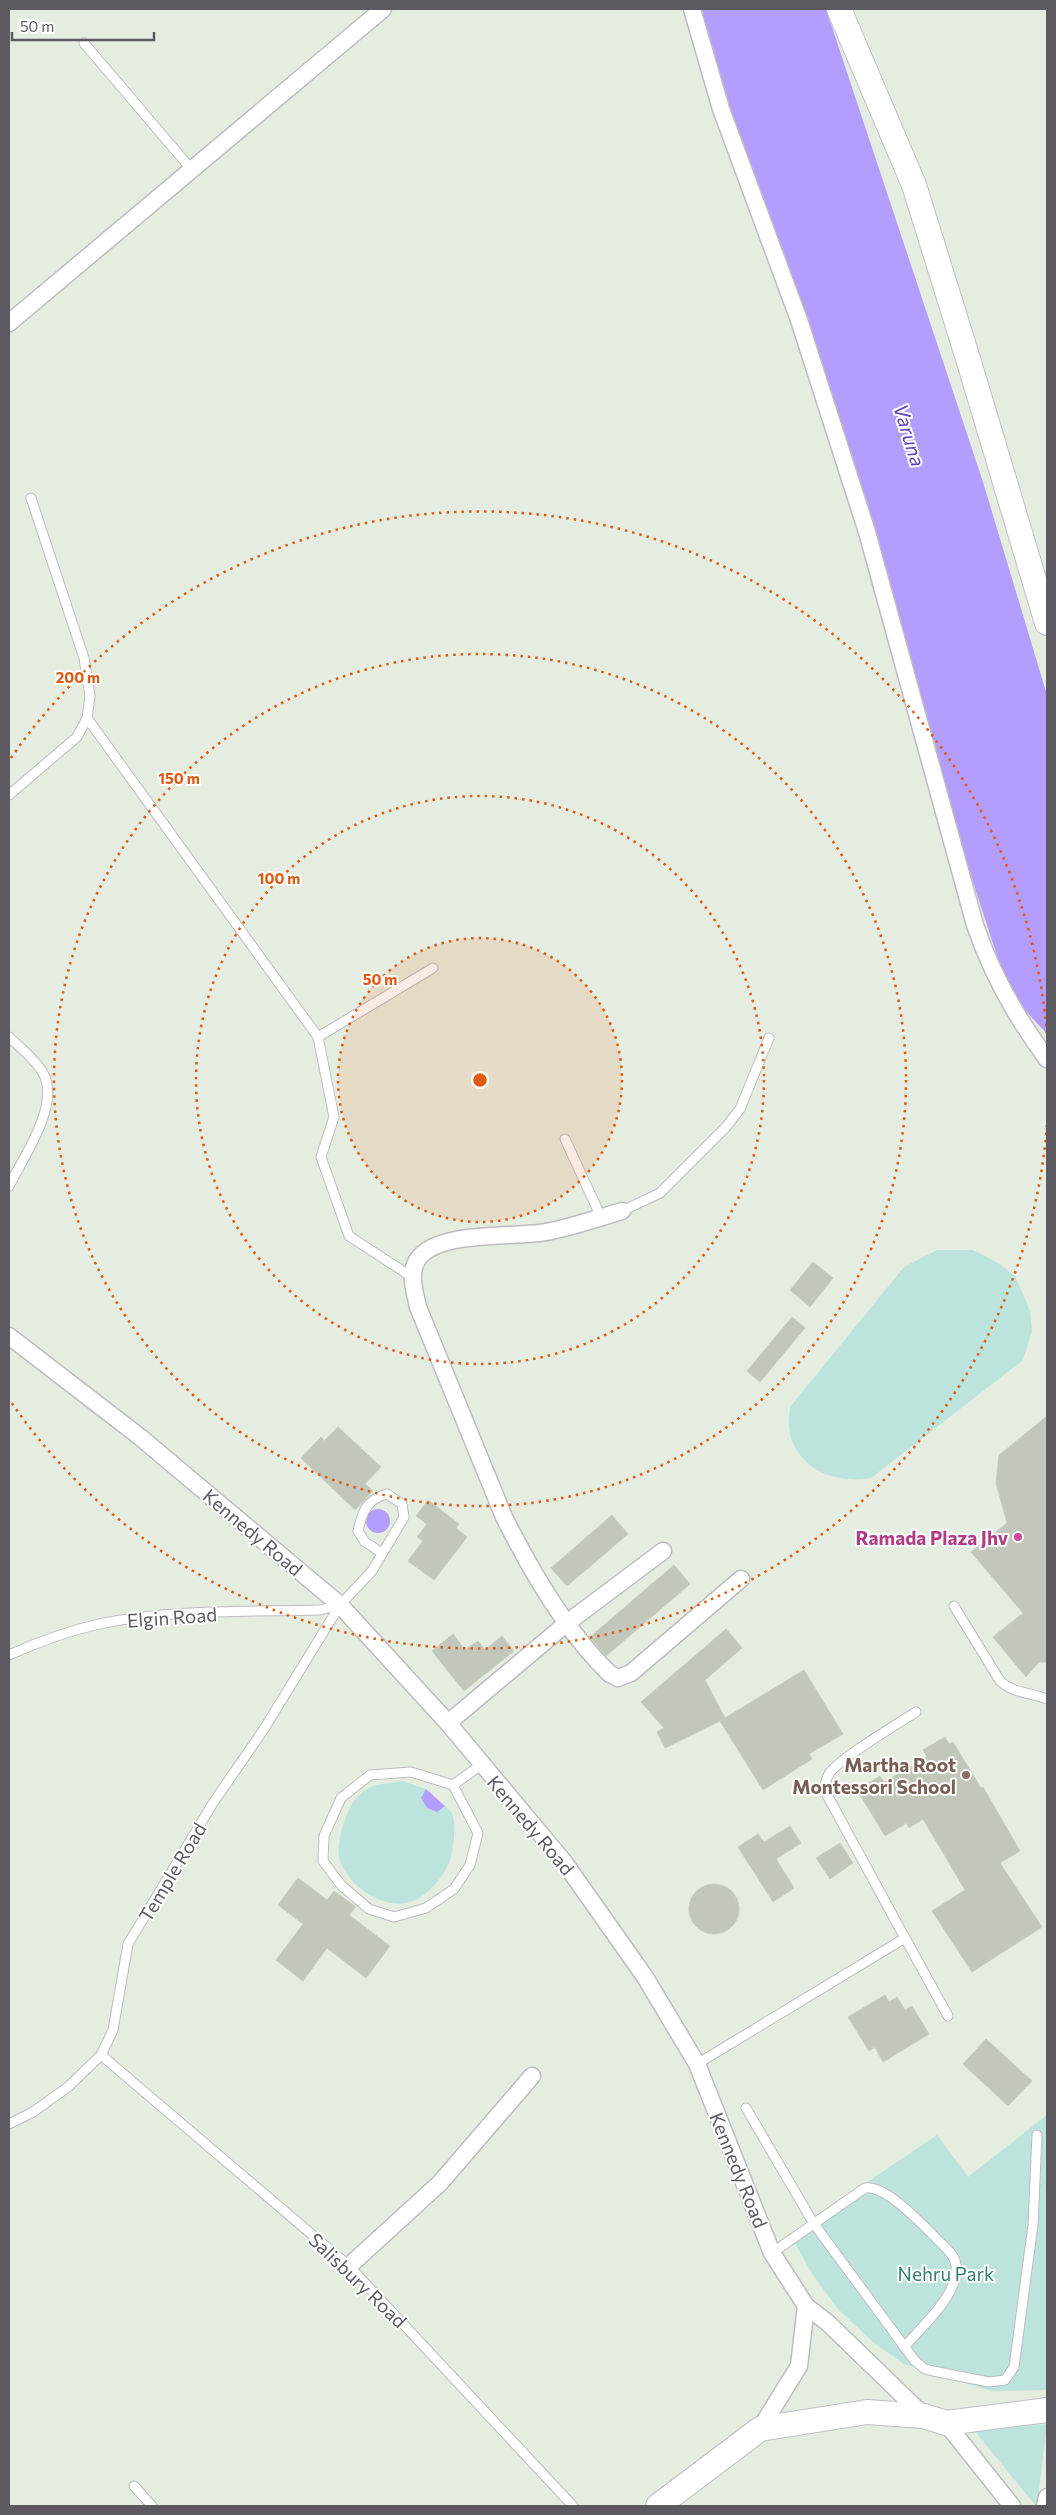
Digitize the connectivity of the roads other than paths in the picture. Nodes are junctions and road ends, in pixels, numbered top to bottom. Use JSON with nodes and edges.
{"nodes":[{"id":1,"x":383,"y":9,"type":"edge"},
{"id":2,"x":692,"y":9,"type":"edge"},
{"id":3,"x":839,"y":9,"type":"edge"},
{"id":4,"x":84,"y":43,"type":"dead end"},
{"id":5,"x":192,"y":170,"type":"junction"},
{"id":6,"x":9,"y":323,"type":"edge"},
{"id":7,"x":31,"y":498,"type":"dead end"},
{"id":8,"x":1047,"y":623,"type":"edge"},
{"id":9,"x":87,"y":718,"type":"junction"},
{"id":10,"x":9,"y":795,"type":"edge"},
{"id":11,"x":433,"y":968,"type":"dead end"},
{"id":12,"x":9,"y":1037,"type":"edge"},
{"id":13,"x":318,"y":1037,"type":"junction"},
{"id":14,"x":769,"y":1038,"type":"dead end"},
{"id":15,"x":1047,"y":1058,"type":"edge"},
{"id":16,"x":564,"y":1139,"type":"dead end"},
{"id":17,"x":9,"y":1186,"type":"edge"},
{"id":18,"x":622,"y":1211,"type":"joint"},
{"id":19,"x":601,"y":1217,"type":"junction"},
{"id":20,"x":412,"y":1277,"type":"junction"},
{"id":21,"x":9,"y":1336,"type":"edge"},
{"id":22,"x":663,"y":1551,"type":"dead end"},
{"id":23,"x":382,"y":1553,"type":"junction"},
{"id":24,"x":741,"y":1579,"type":"dead end"},
{"id":25,"x":340,"y":1605,"type":"junction"},
{"id":26,"x":954,"y":1606,"type":"dead end"},
{"id":27,"x":567,"y":1623,"type":"junction"},
{"id":28,"x":9,"y":1655,"type":"edge"},
{"id":29,"x":1047,"y":1699,"type":"edge"},
{"id":30,"x":916,"y":1712,"type":"dead end"},
{"id":31,"x":448,"y":1723,"type":"junction"},
{"id":32,"x":481,"y":1765,"type":"junction"},
{"id":33,"x":453,"y":1785,"type":"junction"},
{"id":34,"x":905,"y":1938,"type":"junction"},
{"id":35,"x":948,"y":2016,"type":"dead end"},
{"id":36,"x":101,"y":2055,"type":"junction"},
{"id":37,"x":697,"y":2064,"type":"junction"},
{"id":38,"x":532,"y":2076,"type":"dead end"},
{"id":39,"x":746,"y":2108,"type":"dead end"},
{"id":40,"x":9,"y":2124,"type":"edge"},
{"id":41,"x":1037,"y":2134,"type":"dead end"},
{"id":42,"x":814,"y":2224,"type":"junction"},
{"id":43,"x":772,"y":2253,"type":"junction"},
{"id":44,"x":349,"y":2266,"type":"junction"},
{"id":45,"x":806,"y":2306,"type":"junction"},
{"id":46,"x":904,"y":2346,"type":"junction"},
{"id":47,"x":1047,"y":2410,"type":"edge"},
{"id":48,"x":924,"y":2416,"type":"junction"},
{"id":49,"x":946,"y":2423,"type":"junction"},
{"id":50,"x":760,"y":2429,"type":"junction"},
{"id":51,"x":134,"y":2486,"type":"dead end"},
{"id":52,"x":1047,"y":2497,"type":"edge"},
{"id":53,"x":152,"y":2506,"type":"edge"},
{"id":54,"x":573,"y":2506,"type":"edge"},
{"id":55,"x":658,"y":2506,"type":"edge"},
{"id":56,"x":1012,"y":2506,"type":"edge"},
{"id":57,"x":1045,"y":2506,"type":"edge"}],
"edges":[{"from":1,"to":5,"type":"street"},
{"from":2,"to":15,"type":"street"},
{"from":3,"to":8,"type":"street"},
{"from":4,"to":5,"type":"lane"},
{"from":5,"to":6,"type":"street"},
{"from":7,"to":9,"type":"lane"},
{"from":9,"to":10,"type":"lane"},
{"from":9,"to":13,"type":"lane"},
{"from":11,"to":13,"type":"lane"},
{"from":12,"to":17,"type":"lane"},
{"from":13,"to":20,"type":"lane"},
{"from":14,"to":18,"type":"lane"},
{"from":16,"to":19,"type":"lane"},
{"from":18,"to":19,"type":"street"},
{"from":19,"to":20,"type":"street"},
{"from":20,"to":27,"type":"street"},
{"from":21,"to":25,"type":"street","name":"Kennedy Road"},
{"from":22,"to":27,"type":"street"},
{"from":23,"to":23,"type":"lane"},
{"from":23,"to":25,"type":"lane","name":"Temple Road"},
{"from":24,"to":27,"type":"street"},
{"from":25,"to":28,"type":"lane","name":"Elgin Road"},
{"from":25,"to":31,"type":"street","name":"Kennedy Road"},
{"from":25,"to":36,"type":"lane","name":"Temple Road"},
{"from":26,"to":29,"type":"lane"},
{"from":27,"to":31,"type":"street"},
{"from":30,"to":34,"type":"lane"},
{"from":31,"to":32,"type":"street","name":"Kennedy Road"},
{"from":32,"to":33,"type":"lane"},
{"from":32,"to":37,"type":"street","name":"Kennedy Road"},
{"from":33,"to":33,"type":"lane"},
{"from":34,"to":35,"type":"lane"},
{"from":34,"to":37,"type":"lane"},
{"from":36,"to":40,"type":"lane","name":"Temple Road"},
{"from":36,"to":44,"type":"lane","name":"Salisbury Road"},
{"from":37,"to":43,"type":"street","name":"Kennedy Road"},
{"from":38,"to":44,"type":"street"},
{"from":39,"to":42,"type":"lane"},
{"from":41,"to":46,"type":"lane"},
{"from":42,"to":43,"type":"lane"},
{"from":42,"to":46,"type":"lane"},
{"from":42,"to":46,"type":"lane"},
{"from":43,"to":45,"type":"street","name":"Kennedy Road"},
{"from":44,"to":54,"type":"lane","name":"Salisbury Road"},
{"from":45,"to":48,"type":"street","name":"Kennedy Road"},
{"from":45,"to":50,"type":"street"},
{"from":47,"to":49,"type":"street"},
{"from":48,"to":49,"type":"street"},
{"from":48,"to":50,"type":"street"},
{"from":49,"to":56,"type":"street"},
{"from":50,"to":55,"type":"street"},
{"from":51,"to":53,"type":"lane"},
{"from":52,"to":57,"type":"street"}]}
